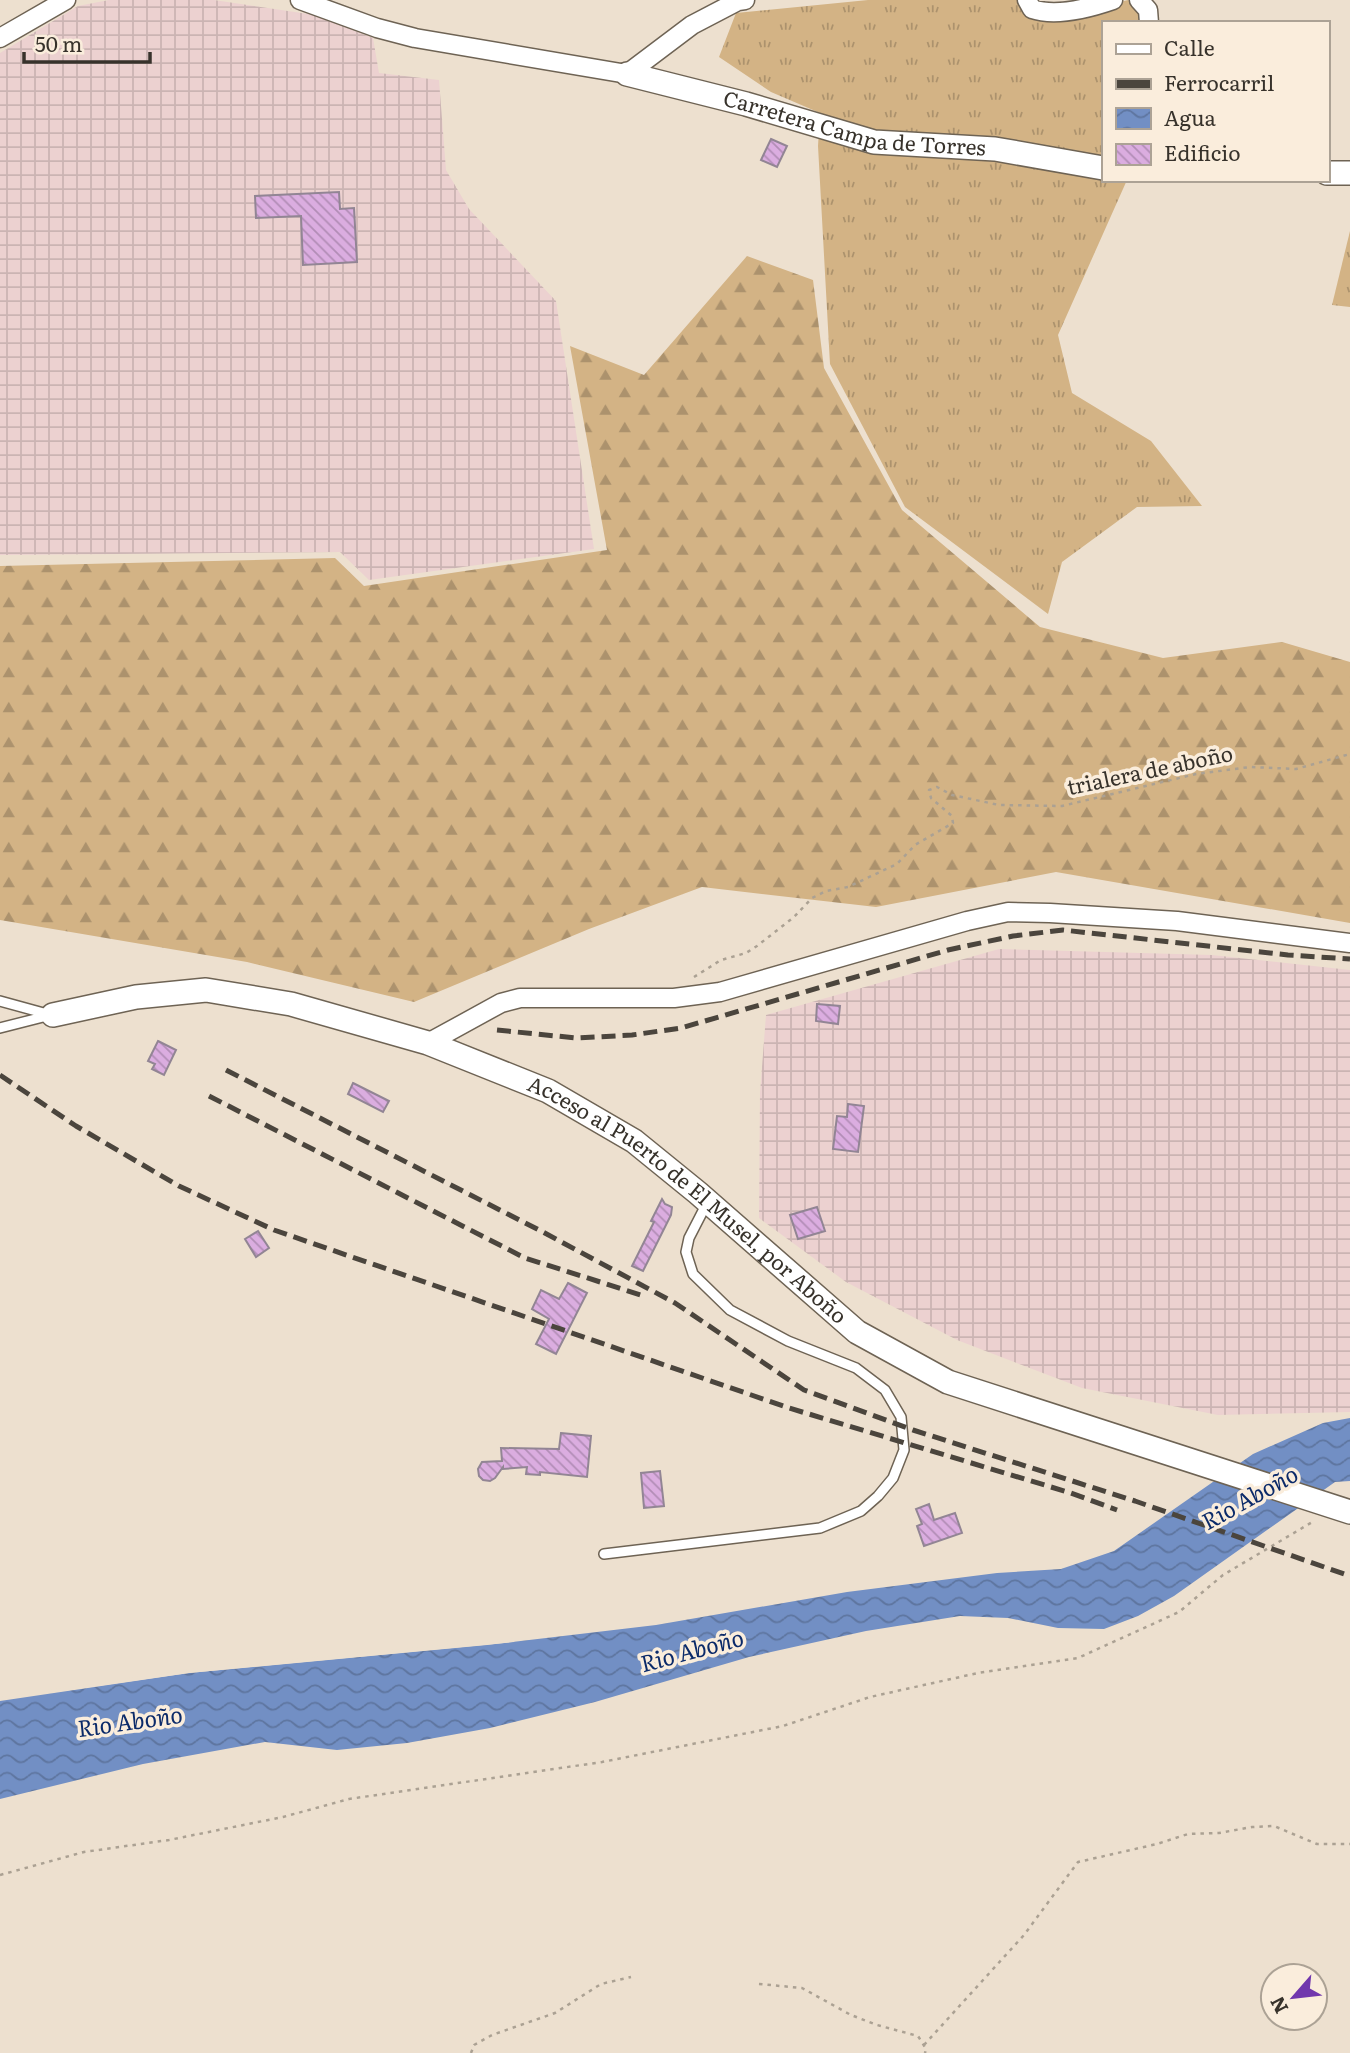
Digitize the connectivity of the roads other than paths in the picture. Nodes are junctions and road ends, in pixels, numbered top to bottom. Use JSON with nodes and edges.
{"nodes":[{"id":1,"x":66,"y":0,"type":"edge"},
{"id":2,"x":300,"y":0,"type":"edge"},
{"id":3,"x":745,"y":0,"type":"edge"},
{"id":4,"x":1027,"y":0,"type":"edge"},
{"id":5,"x":1113,"y":0,"type":"edge"},
{"id":6,"x":1139,"y":0,"type":"edge"},
{"id":7,"x":1149,"y":21,"type":"edge"},
{"id":8,"x":0,"y":38,"type":"edge"},
{"id":9,"x":618,"y":72,"type":"junction"},
{"id":10,"x":1102,"y":168,"type":"edge"},
{"id":11,"x":1329,"y":173,"type":"edge"},
{"id":12,"x":1350,"y":173,"type":"edge"},
{"id":13,"x":1350,"y":943,"type":"edge"},
{"id":14,"x":0,"y":1001,"type":"edge"},
{"id":15,"x":53,"y":1015,"type":"junction"},
{"id":16,"x":0,"y":1028,"type":"edge"},
{"id":17,"x":428,"y":1044,"type":"junction"},
{"id":18,"x":708,"y":1201,"type":"junction"},
{"id":19,"x":1337,"y":1509,"type":"edge"},
{"id":20,"x":604,"y":1554,"type":"dead end"}],
"edges":[{"from":1,"to":8,"type":"street"},
{"from":2,"to":9,"type":"street"},
{"from":3,"to":9,"type":"street"},
{"from":4,"to":5,"type":"street"},
{"from":6,"to":7,"type":"street"},
{"from":9,"to":10,"type":"street","name":"Carretera Campa de Torres"},
{"from":11,"to":12,"type":"street"},
{"from":13,"to":17,"type":"street"},
{"from":14,"to":15,"type":"lane"},
{"from":15,"to":16,"type":"lane","name":"Acceso al Puerto de El Musel, por Aboño"},
{"from":15,"to":17,"type":"street","name":"Acceso al Puerto de El Musel, por Aboño"},
{"from":17,"to":18,"type":"street","name":"Acceso al Puerto de El Musel, por Aboño"},
{"from":18,"to":19,"type":"street","name":"Acceso al Puerto de El Musel, por Aboño"},
{"from":18,"to":20,"type":"lane"}]}
